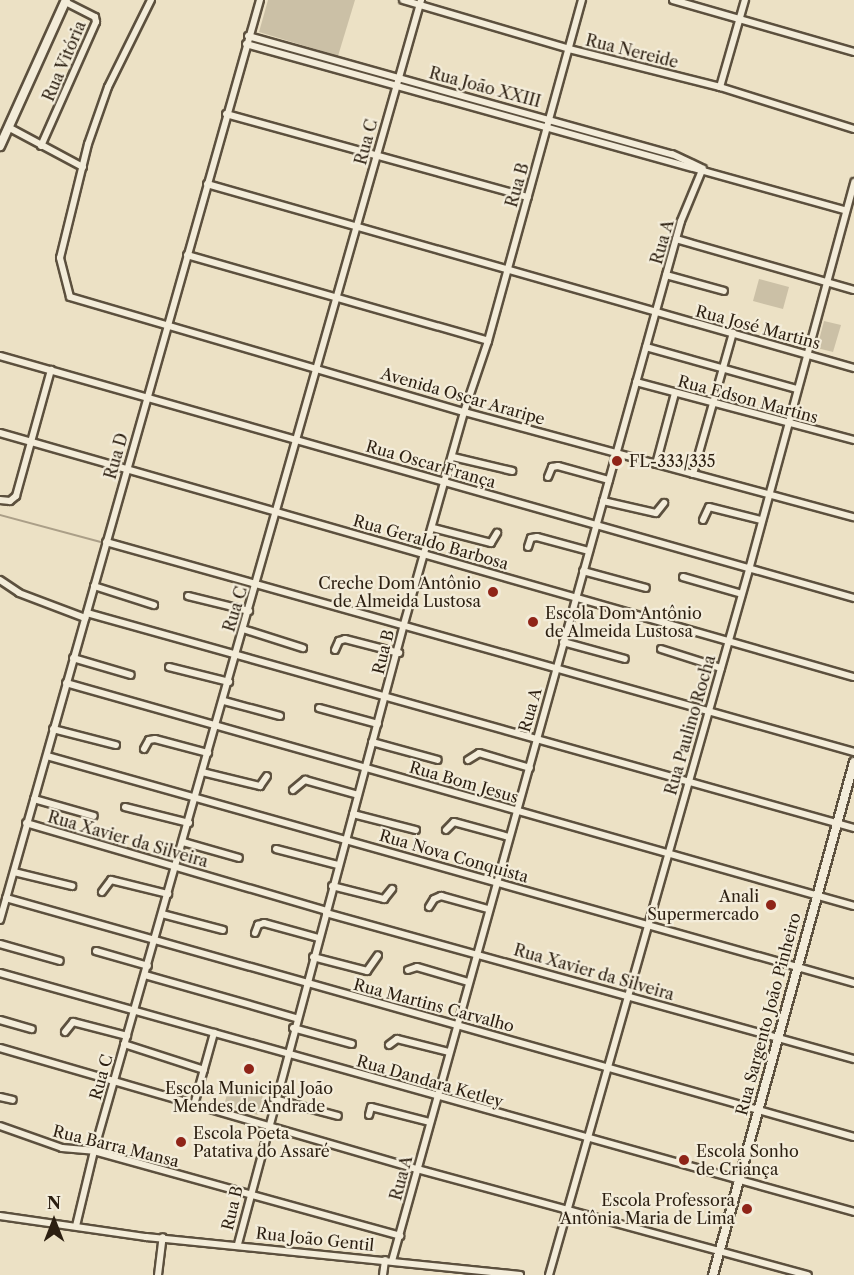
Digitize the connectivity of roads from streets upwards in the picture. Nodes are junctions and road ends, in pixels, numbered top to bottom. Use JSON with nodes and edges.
{"nodes":[{"id":1,"x":151,"y":0,"type":"edge"},
{"id":2,"x":260,"y":0,"type":"edge"},
{"id":3,"x":403,"y":0,"type":"edge"},
{"id":4,"x":582,"y":0,"type":"edge"},
{"id":5,"x":673,"y":0,"type":"edge"},
{"id":6,"x":745,"y":0,"type":"edge"},
{"id":7,"x":65,"y":1,"type":"edge"},
{"id":8,"x":420,"y":2,"type":"edge"},
{"id":9,"x":740,"y":18,"type":"junction"},
{"id":10,"x":248,"y":36,"type":"junction"},
{"id":11,"x":246,"y":44,"type":"junction"},
{"id":12,"x":569,"y":50,"type":"junction"},
{"id":13,"x":854,"y":52,"type":"edge"},
{"id":14,"x":397,"y":81,"type":"junction"},
{"id":15,"x":720,"y":87,"type":"junction"},
{"id":16,"x":226,"y":114,"type":"junction"},
{"id":17,"x":550,"y":119,"type":"junction"},
{"id":18,"x":548,"y":127,"type":"junction"},
{"id":19,"x":8,"y":128,"type":"junction"},
{"id":20,"x":854,"y":129,"type":"edge"},
{"id":21,"x":0,"y":146,"type":"edge"},
{"id":22,"x":41,"y":146,"type":"junction"},
{"id":23,"x":376,"y":155,"type":"junction"},
{"id":24,"x":83,"y":167,"type":"junction"},
{"id":25,"x":702,"y":170,"type":"junction"},
{"id":26,"x":854,"y":182,"type":"edge"},
{"id":27,"x":207,"y":184,"type":"junction"},
{"id":28,"x":528,"y":197,"type":"junction"},
{"id":29,"x":844,"y":210,"type":"junction"},
{"id":30,"x":356,"y":226,"type":"junction"},
{"id":31,"x":676,"y":239,"type":"junction"},
{"id":32,"x":187,"y":255,"type":"junction"},
{"id":33,"x":506,"y":268,"type":"junction"},
{"id":34,"x":666,"y":275,"type":"junction"},
{"id":35,"x":825,"y":281,"type":"junction"},
{"id":36,"x":854,"y":290,"type":"edge"},
{"id":37,"x":724,"y":291,"type":"dead end"},
{"id":38,"x":337,"y":297,"type":"junction"},
{"id":39,"x":656,"y":314,"type":"junction"},
{"id":40,"x":167,"y":325,"type":"junction"},
{"id":41,"x":733,"y":333,"type":"junction"},
{"id":42,"x":488,"y":341,"type":"junction"},
{"id":43,"x":646,"y":347,"type":"junction"},
{"id":44,"x":805,"y":354,"type":"junction"},
{"id":45,"x":0,"y":356,"type":"edge"},
{"id":46,"x":854,"y":368,"type":"edge"},
{"id":47,"x":317,"y":369,"type":"junction"},
{"id":48,"x":723,"y":369,"type":"junction"},
{"id":49,"x":51,"y":370,"type":"junction"},
{"id":50,"x":636,"y":382,"type":"junction"},
{"id":51,"x":796,"y":389,"type":"junction"},
{"id":52,"x":675,"y":393,"type":"junction"},
{"id":53,"x":147,"y":397,"type":"junction"},
{"id":54,"x":713,"y":404,"type":"junction"},
{"id":55,"x":464,"y":412,"type":"junction"},
{"id":56,"x":786,"y":424,"type":"junction"},
{"id":57,"x":0,"y":433,"type":"edge"},
{"id":58,"x":297,"y":440,"type":"junction"},
{"id":59,"x":854,"y":440,"type":"edge"},
{"id":60,"x":31,"y":441,"type":"junction"},
{"id":61,"x":616,"y":453,"type":"junction"},
{"id":62,"x":453,"y":457,"type":"junction"},
{"id":63,"x":656,"y":464,"type":"junction"},
{"id":64,"x":126,"y":468,"type":"junction"},
{"id":65,"x":512,"y":471,"type":"dead end"},
{"id":66,"x":693,"y":474,"type":"junction"},
{"id":67,"x":548,"y":477,"type":"dead end"},
{"id":68,"x":609,"y":480,"type":"junction"},
{"id":69,"x":446,"y":483,"type":"junction"},
{"id":70,"x":769,"y":494,"type":"junction"},
{"id":71,"x":0,"y":500,"type":"edge"},
{"id":72,"x":603,"y":501,"type":"junction"},
{"id":73,"x":663,"y":502,"type":"dead end"},
{"id":74,"x":276,"y":510,"type":"junction"},
{"id":75,"x":854,"y":517,"type":"edge"},
{"id":76,"x":703,"y":519,"type":"dead end"},
{"id":77,"x":761,"y":520,"type":"junction"},
{"id":78,"x":596,"y":524,"type":"junction"},
{"id":79,"x":433,"y":528,"type":"junction"},
{"id":80,"x":497,"y":533,"type":"dead end"},
{"id":81,"x":106,"y":542,"type":"junction"},
{"id":82,"x":528,"y":546,"type":"dead end"},
{"id":83,"x":589,"y":551,"type":"junction"},
{"id":84,"x":426,"y":554,"type":"junction"},
{"id":85,"x":750,"y":566,"type":"junction"},
{"id":86,"x":583,"y":570,"type":"junction"},
{"id":87,"x":683,"y":578,"type":"dead end"},
{"id":88,"x":0,"y":579,"type":"edge"},
{"id":89,"x":257,"y":582,"type":"junction"},
{"id":90,"x":94,"y":586,"type":"junction"},
{"id":91,"x":646,"y":588,"type":"dead end"},
{"id":92,"x":742,"y":594,"type":"junction"},
{"id":93,"x":188,"y":596,"type":"dead end"},
{"id":94,"x":576,"y":597,"type":"junction"},
{"id":95,"x":854,"y":598,"type":"edge"},
{"id":96,"x":154,"y":605,"type":"dead end"},
{"id":97,"x":249,"y":611,"type":"junction"},
{"id":98,"x":86,"y":615,"type":"junction"},
{"id":99,"x":404,"y":624,"type":"junction"},
{"id":100,"x":243,"y":629,"type":"junction"},
{"id":101,"x":727,"y":641,"type":"junction"},
{"id":102,"x":563,"y":642,"type":"junction"},
{"id":103,"x":303,"y":648,"type":"dead end"},
{"id":104,"x":660,"y":649,"type":"dead end"},
{"id":105,"x":335,"y":650,"type":"dead end"},
{"id":106,"x":399,"y":653,"type":"junction"},
{"id":107,"x":236,"y":654,"type":"junction"},
{"id":108,"x":73,"y":658,"type":"junction"},
{"id":109,"x":625,"y":659,"type":"dead end"},
{"id":110,"x":169,"y":667,"type":"dead end"},
{"id":111,"x":556,"y":668,"type":"junction"},
{"id":112,"x":721,"y":668,"type":"junction"},
{"id":113,"x":131,"y":675,"type":"dead end"},
{"id":114,"x":854,"y":678,"type":"edge"},
{"id":115,"x":229,"y":682,"type":"junction"},
{"id":116,"x":66,"y":683,"type":"junction"},
{"id":117,"x":385,"y":697,"type":"junction"},
{"id":118,"x":224,"y":701,"type":"junction"},
{"id":119,"x":319,"y":708,"type":"dead end"},
{"id":120,"x":707,"y":712,"type":"junction"},
{"id":121,"x":280,"y":716,"type":"dead end"},
{"id":122,"x":378,"y":724,"type":"junction"},
{"id":123,"x":216,"y":727,"type":"junction"},
{"id":124,"x":53,"y":729,"type":"junction"},
{"id":125,"x":536,"y":739,"type":"junction"},
{"id":126,"x":372,"y":742,"type":"junction"},
{"id":127,"x":116,"y":745,"type":"dead end"},
{"id":128,"x":144,"y":749,"type":"dead end"},
{"id":129,"x":854,"y":752,"type":"edge"},
{"id":130,"x":208,"y":753,"type":"junction"},
{"id":131,"x":47,"y":756,"type":"junction"},
{"id":132,"x":438,"y":760,"type":"dead end"},
{"id":133,"x":468,"y":760,"type":"dead end"},
{"id":134,"x":854,"y":762,"type":"edge"},
{"id":135,"x":366,"y":768,"type":"junction"},
{"id":136,"x":530,"y":768,"type":"junction"},
{"id":137,"x":202,"y":772,"type":"junction"},
{"id":138,"x":267,"y":776,"type":"dead end"},
{"id":139,"x":688,"y":781,"type":"junction"},
{"id":140,"x":293,"y":790,"type":"dead end"},
{"id":141,"x":358,"y":795,"type":"junction"},
{"id":142,"x":196,"y":797,"type":"junction"},
{"id":143,"x":34,"y":799,"type":"junction"},
{"id":144,"x":125,"y":807,"type":"dead end"},
{"id":145,"x":516,"y":811,"type":"junction"},
{"id":146,"x":353,"y":814,"type":"junction"},
{"id":147,"x":94,"y":816,"type":"dead end"},
{"id":148,"x":189,"y":823,"type":"junction"},
{"id":149,"x":837,"y":823,"type":"junction"},
{"id":150,"x":26,"y":824,"type":"junction"},
{"id":151,"x":854,"y":828,"type":"edge"},
{"id":152,"x":416,"y":830,"type":"dead end"},
{"id":153,"x":446,"y":830,"type":"dead end"},
{"id":154,"x":509,"y":837,"type":"junction"},
{"id":155,"x":345,"y":839,"type":"junction"},
{"id":156,"x":183,"y":842,"type":"junction"},
{"id":157,"x":276,"y":849,"type":"dead end"},
{"id":158,"x":667,"y":854,"type":"junction"},
{"id":159,"x":239,"y":858,"type":"dead end"},
{"id":160,"x":338,"y":865,"type":"junction"},
{"id":161,"x":176,"y":867,"type":"junction"},
{"id":162,"x":14,"y":872,"type":"junction"},
{"id":163,"x":496,"y":882,"type":"junction"},
{"id":164,"x":72,"y":886,"type":"dead end"},
{"id":165,"x":332,"y":886,"type":"junction"},
{"id":166,"x":392,"y":889,"type":"dead end"},
{"id":167,"x":102,"y":892,"type":"dead end"},
{"id":168,"x":168,"y":894,"type":"junction"},
{"id":169,"x":816,"y":896,"type":"junction"},
{"id":170,"x":6,"y":898,"type":"junction"},
{"id":171,"x":854,"y":906,"type":"edge"},
{"id":172,"x":429,"y":907,"type":"dead end"},
{"id":173,"x":488,"y":909,"type":"junction"},
{"id":174,"x":326,"y":912,"type":"junction"},
{"id":175,"x":162,"y":914,"type":"junction"},
{"id":176,"x":0,"y":920,"type":"edge"},
{"id":177,"x":647,"y":924,"type":"junction"},
{"id":178,"x":224,"y":930,"type":"dead end"},
{"id":179,"x":255,"y":933,"type":"dead end"},
{"id":180,"x":318,"y":938,"type":"junction"},
{"id":181,"x":156,"y":939,"type":"junction"},
{"id":182,"x":0,"y":944,"type":"edge"},
{"id":183,"x":96,"y":951,"type":"dead end"},
{"id":184,"x":476,"y":953,"type":"junction"},
{"id":185,"x":378,"y":955,"type":"dead end"},
{"id":186,"x":313,"y":957,"type":"junction"},
{"id":187,"x":60,"y":961,"type":"dead end"},
{"id":188,"x":148,"y":966,"type":"junction"},
{"id":189,"x":796,"y":967,"type":"junction"},
{"id":190,"x":408,"y":969,"type":"dead end"},
{"id":191,"x":0,"y":973,"type":"edge"},
{"id":192,"x":145,"y":975,"type":"junction"},
{"id":193,"x":468,"y":982,"type":"junction"},
{"id":194,"x":854,"y":983,"type":"edge"},
{"id":195,"x":306,"y":984,"type":"junction"},
{"id":196,"x":627,"y":996,"type":"junction"},
{"id":197,"x":134,"y":1010,"type":"junction"},
{"id":198,"x":296,"y":1018,"type":"junction"},
{"id":199,"x":0,"y":1020,"type":"edge"},
{"id":200,"x":457,"y":1024,"type":"junction"},
{"id":201,"x":293,"y":1028,"type":"junction"},
{"id":202,"x":32,"y":1029,"type":"dead end"},
{"id":203,"x":65,"y":1032,"type":"dead end"},
{"id":204,"x":214,"y":1033,"type":"junction"},
{"id":205,"x":127,"y":1036,"type":"junction"},
{"id":206,"x":777,"y":1038,"type":"junction"},
{"id":207,"x":124,"y":1044,"type":"junction"},
{"id":208,"x":352,"y":1044,"type":"dead end"},
{"id":209,"x":389,"y":1045,"type":"dead end"},
{"id":210,"x":0,"y":1048,"type":"edge"},
{"id":211,"x":449,"y":1052,"type":"junction"},
{"id":212,"x":286,"y":1054,"type":"junction"},
{"id":213,"x":854,"y":1059,"type":"edge"},
{"id":214,"x":607,"y":1068,"type":"junction"},
{"id":215,"x":204,"y":1070,"type":"junction"},
{"id":216,"x":114,"y":1081,"type":"junction"},
{"id":217,"x":437,"y":1096,"type":"junction"},
{"id":218,"x":0,"y":1097,"type":"edge"},
{"id":219,"x":274,"y":1099,"type":"junction"},
{"id":220,"x":13,"y":1100,"type":"dead end"},
{"id":221,"x":194,"y":1105,"type":"junction"},
{"id":222,"x":758,"y":1110,"type":"junction"},
{"id":223,"x":369,"y":1115,"type":"dead end"},
{"id":224,"x":338,"y":1116,"type":"dead end"},
{"id":225,"x":430,"y":1122,"type":"junction"},
{"id":226,"x":0,"y":1126,"type":"edge"},
{"id":227,"x":267,"y":1126,"type":"junction"},
{"id":228,"x":854,"y":1137,"type":"edge"},
{"id":229,"x":587,"y":1141,"type":"junction"},
{"id":230,"x":94,"y":1151,"type":"junction"},
{"id":231,"x":417,"y":1169,"type":"junction"},
{"id":232,"x":737,"y":1182,"type":"junction"},
{"id":233,"x":248,"y":1195,"type":"junction"},
{"id":234,"x":567,"y":1208,"type":"junction"},
{"id":235,"x":854,"y":1212,"type":"edge"},
{"id":236,"x":0,"y":1216,"type":"edge"},
{"id":237,"x":76,"y":1226,"type":"junction"},
{"id":238,"x":400,"y":1236,"type":"junction"},
{"id":239,"x":163,"y":1237,"type":"junction"},
{"id":240,"x":238,"y":1244,"type":"junction"},
{"id":241,"x":719,"y":1252,"type":"junction"},
{"id":242,"x":388,"y":1261,"type":"junction"},
{"id":243,"x":158,"y":1275,"type":"edge"},
{"id":244,"x":383,"y":1275,"type":"edge"},
{"id":245,"x":520,"y":1275,"type":"edge"},
{"id":246,"x":549,"y":1275,"type":"edge"},
{"id":247,"x":713,"y":1275,"type":"edge"},
{"id":248,"x":808,"y":1275,"type":"edge"}],
"edges":[{"from":1,"to":24,"type":"street"},
{"from":2,"to":10,"type":"street","name":"Rua D"},
{"from":3,"to":8,"type":"street","name":"Rua Nereide"},
{"from":4,"to":12,"type":"street","name":"Rua B"},
{"from":5,"to":9,"type":"street"},
{"from":6,"to":9,"type":"street"},
{"from":7,"to":19,"type":"street"},
{"from":7,"to":22,"type":"street","name":"Rua Vitória"},
{"from":8,"to":12,"type":"street","name":"Rua Nereide"},
{"from":8,"to":14,"type":"street","name":"Rua C"},
{"from":9,"to":13,"type":"street"},
{"from":9,"to":15,"type":"street"},
{"from":10,"to":11,"type":"street","name":"Rua D"},
{"from":10,"to":14,"type":"street","name":"Rua João XXIII"},
{"from":11,"to":14,"type":"street","name":"Rua João XXIII"},
{"from":11,"to":16,"type":"street","name":"Rua D"},
{"from":12,"to":15,"type":"street","name":"Rua Nereide"},
{"from":12,"to":17,"type":"street","name":"Rua B"},
{"from":14,"to":17,"type":"street","name":"Rua João XXIII"},
{"from":14,"to":18,"type":"street","name":"Rua João XXIII"},
{"from":14,"to":23,"type":"street","name":"Rua C"},
{"from":15,"to":20,"type":"street","name":"Rua Nereide"},
{"from":16,"to":23,"type":"street"},
{"from":16,"to":27,"type":"street","name":"Rua D"},
{"from":17,"to":18,"type":"street","name":"Rua B"},
{"from":17,"to":25,"type":"street","name":"Rua João XXIII"},
{"from":18,"to":25,"type":"street","name":"Rua João XXIII"},
{"from":18,"to":28,"type":"street","name":"Rua B"},
{"from":19,"to":21,"type":"street"},
{"from":19,"to":22,"type":"street"},
{"from":22,"to":24,"type":"street"},
{"from":23,"to":28,"type":"street"},
{"from":23,"to":30,"type":"street","name":"Rua C"},
{"from":24,"to":40,"type":"street","name":"Avenida Oscar Araripe"},
{"from":25,"to":29,"type":"street","name":"Rua João XXIII"},
{"from":25,"to":31,"type":"street","name":"Rua A"},
{"from":26,"to":29,"type":"street","name":"Rua Paulino Rocha"},
{"from":27,"to":30,"type":"street","name":"Rua José Martins"},
{"from":27,"to":32,"type":"street","name":"Rua D"},
{"from":28,"to":33,"type":"street","name":"Rua B"},
{"from":29,"to":35,"type":"street","name":"Rua Paulino Rocha"},
{"from":30,"to":33,"type":"street","name":"Rua José Martins"},
{"from":30,"to":38,"type":"street","name":"Rua C"},
{"from":31,"to":34,"type":"street","name":"Rua A"},
{"from":31,"to":35,"type":"street"},
{"from":32,"to":38,"type":"street"},
{"from":32,"to":40,"type":"street","name":"Rua D"},
{"from":33,"to":39,"type":"street","name":"Rua José Martins"},
{"from":33,"to":42,"type":"street","name":"Rua B"},
{"from":34,"to":37,"type":"street"},
{"from":34,"to":39,"type":"street","name":"Rua A"},
{"from":35,"to":36,"type":"street"},
{"from":35,"to":44,"type":"street","name":"Rua Paulino Rocha"},
{"from":38,"to":42,"type":"street"},
{"from":38,"to":47,"type":"street","name":"Rua C"},
{"from":39,"to":41,"type":"street","name":"Rua José Martins"},
{"from":39,"to":43,"type":"street","name":"Rua A"},
{"from":40,"to":47,"type":"street","name":"Avenida Oscar Araripe"},
{"from":40,"to":53,"type":"street","name":"Rua D"},
{"from":41,"to":44,"type":"street","name":"Rua José Martins"},
{"from":41,"to":48,"type":"street"},
{"from":42,"to":55,"type":"street","name":"Rua B"},
{"from":43,"to":48,"type":"street"},
{"from":43,"to":50,"type":"street","name":"Rua A"},
{"from":44,"to":46,"type":"street","name":"Rua José Martins"},
{"from":44,"to":51,"type":"street","name":"Rua Paulino Rocha"},
{"from":45,"to":49,"type":"street","name":"Rua Oscar França"},
{"from":47,"to":55,"type":"street","name":"Avenida Oscar Araripe"},
{"from":47,"to":58,"type":"street","name":"Rua C"},
{"from":48,"to":51,"type":"street"},
{"from":48,"to":54,"type":"street"},
{"from":49,"to":53,"type":"street","name":"Rua Oscar França"},
{"from":49,"to":60,"type":"street"},
{"from":50,"to":52,"type":"street","name":"Rua Edson Martins"},
{"from":50,"to":61,"type":"street","name":"Rua A"},
{"from":51,"to":56,"type":"street","name":"Rua Paulino Rocha"},
{"from":52,"to":54,"type":"street","name":"Rua Edson Martins"},
{"from":52,"to":63,"type":"street"},
{"from":53,"to":58,"type":"street","name":"Rua Oscar França"},
{"from":53,"to":64,"type":"street","name":"Rua D"},
{"from":54,"to":56,"type":"street","name":"Rua Edson Martins"},
{"from":54,"to":66,"type":"street"},
{"from":55,"to":61,"type":"street","name":"Avenida Oscar Araripe"},
{"from":55,"to":62,"type":"street","name":"Rua B"},
{"from":56,"to":59,"type":"street","name":"Rua Edson Martins"},
{"from":56,"to":70,"type":"street","name":"Rua Paulino Rocha"},
{"from":57,"to":60,"type":"street","name":"Rua Geraldo Barbosa"},
{"from":58,"to":69,"type":"street","name":"Rua Oscar França"},
{"from":58,"to":74,"type":"street","name":"Rua C"},
{"from":60,"to":64,"type":"street","name":"Rua Geraldo Barbosa"},
{"from":60,"to":71,"type":"street"},
{"from":61,"to":63,"type":"street","name":"Avenida Oscar Araripe"},
{"from":61,"to":68,"type":"street","name":"Rua A"},
{"from":62,"to":65,"type":"street"},
{"from":62,"to":69,"type":"street","name":"Rua B"},
{"from":63,"to":66,"type":"street","name":"Avenida Oscar Araripe"},
{"from":64,"to":74,"type":"street","name":"Rua Geraldo Barbosa"},
{"from":64,"to":81,"type":"street","name":"Rua D"},
{"from":66,"to":70,"type":"street","name":"Avenida Oscar Araripe"},
{"from":67,"to":68,"type":"street"},
{"from":68,"to":72,"type":"street","name":"Rua A"},
{"from":69,"to":78,"type":"street","name":"Rua Oscar França"},
{"from":69,"to":79,"type":"street","name":"Rua B"},
{"from":70,"to":75,"type":"street","name":"Avenida Oscar Araripe"},
{"from":70,"to":77,"type":"street","name":"Rua Paulino Rocha"},
{"from":72,"to":73,"type":"street"},
{"from":72,"to":78,"type":"street","name":"Rua A"},
{"from":74,"to":84,"type":"street","name":"Rua Geraldo Barbosa"},
{"from":74,"to":89,"type":"street","name":"Rua C"},
{"from":76,"to":77,"type":"street"},
{"from":77,"to":85,"type":"street","name":"Rua Paulino Rocha"},
{"from":78,"to":83,"type":"street","name":"Rua A"},
{"from":78,"to":85,"type":"street","name":"Rua Oscar França"},
{"from":79,"to":80,"type":"street"},
{"from":79,"to":84,"type":"street","name":"Rua B"},
{"from":81,"to":89,"type":"street"},
{"from":81,"to":90,"type":"street","name":"Rua D"},
{"from":82,"to":83,"type":"street"},
{"from":83,"to":86,"type":"street","name":"Rua A"},
{"from":84,"to":94,"type":"street","name":"Rua Geraldo Barbosa"},
{"from":84,"to":99,"type":"street","name":"Rua B"},
{"from":85,"to":92,"type":"street","name":"Rua Paulino Rocha"},
{"from":85,"to":95,"type":"street","name":"Rua Oscar França"},
{"from":86,"to":91,"type":"street"},
{"from":86,"to":94,"type":"street","name":"Rua A"},
{"from":87,"to":92,"type":"street"},
{"from":88,"to":98,"type":"street"},
{"from":89,"to":97,"type":"street","name":"Rua C"},
{"from":89,"to":99,"type":"street"},
{"from":90,"to":96,"type":"street"},
{"from":90,"to":98,"type":"street","name":"Rua D"},
{"from":92,"to":101,"type":"street","name":"Rua Paulino Rocha"},
{"from":93,"to":97,"type":"street"},
{"from":94,"to":101,"type":"street","name":"Rua Geraldo Barbosa"},
{"from":94,"to":102,"type":"street","name":"Rua A"},
{"from":97,"to":100,"type":"street","name":"Rua C"},
{"from":98,"to":107,"type":"street"},
{"from":98,"to":108,"type":"street","name":"Rua D"},
{"from":99,"to":106,"type":"street","name":"Rua B"},
{"from":99,"to":111,"type":"street"},
{"from":100,"to":103,"type":"street"},
{"from":100,"to":107,"type":"street","name":"Rua C"},
{"from":101,"to":112,"type":"street","name":"Rua Paulino Rocha"},
{"from":101,"to":114,"type":"street","name":"Rua Geraldo Barbosa"},
{"from":102,"to":109,"type":"street"},
{"from":102,"to":111,"type":"street","name":"Rua A"},
{"from":104,"to":112,"type":"street"},
{"from":105,"to":106,"type":"street"},
{"from":106,"to":117,"type":"street","name":"Rua B"},
{"from":107,"to":115,"type":"street","name":"Rua C"},
{"from":107,"to":117,"type":"street"},
{"from":108,"to":113,"type":"street"},
{"from":108,"to":116,"type":"street","name":"Rua D"},
{"from":110,"to":115,"type":"street"},
{"from":111,"to":120,"type":"street"},
{"from":111,"to":125,"type":"street","name":"Rua A"},
{"from":112,"to":120,"type":"street","name":"Rua Paulino Rocha"},
{"from":115,"to":118,"type":"street","name":"Rua C"},
{"from":116,"to":123,"type":"street","name":"Rua Bom Jesus"},
{"from":116,"to":124,"type":"street","name":"Rua D"},
{"from":117,"to":122,"type":"street","name":"Rua B"},
{"from":117,"to":125,"type":"street"},
{"from":118,"to":121,"type":"street"},
{"from":118,"to":123,"type":"street","name":"Rua C"},
{"from":119,"to":122,"type":"street"},
{"from":120,"to":129,"type":"street"},
{"from":120,"to":139,"type":"street","name":"Rua Paulino Rocha"},
{"from":122,"to":126,"type":"street","name":"Rua B"},
{"from":123,"to":130,"type":"street","name":"Rua C"},
{"from":123,"to":135,"type":"street","name":"Rua Bom Jesus"},
{"from":124,"to":127,"type":"street"},
{"from":124,"to":131,"type":"street","name":"Rua D"},
{"from":125,"to":136,"type":"street","name":"Rua A"},
{"from":125,"to":139,"type":"street"},
{"from":126,"to":132,"type":"street"},
{"from":126,"to":135,"type":"street","name":"Rua B"},
{"from":128,"to":130,"type":"street"},
{"from":130,"to":137,"type":"street","name":"Rua C"},
{"from":131,"to":142,"type":"street","name":"Rua Nova Conquista"},
{"from":131,"to":143,"type":"street","name":"Rua D"},
{"from":133,"to":136,"type":"street"},
{"from":134,"to":149,"type":"street","name":"Rua Sargento João Pinheiro"},
{"from":135,"to":141,"type":"street","name":"Rua B"},
{"from":135,"to":145,"type":"street","name":"Rua Bom Jesus"},
{"from":136,"to":145,"type":"street","name":"Rua A"},
{"from":137,"to":138,"type":"street"},
{"from":137,"to":142,"type":"street","name":"Rua C"},
{"from":139,"to":149,"type":"street"},
{"from":139,"to":158,"type":"street","name":"Rua Paulino Rocha"},
{"from":140,"to":141,"type":"street"},
{"from":141,"to":146,"type":"street","name":"Rua B"},
{"from":142,"to":148,"type":"street","name":"Rua C"},
{"from":142,"to":155,"type":"street","name":"Rua Nova Conquista"},
{"from":143,"to":147,"type":"street"},
{"from":143,"to":150,"type":"street","name":"Rua D"},
{"from":144,"to":148,"type":"street"},
{"from":145,"to":154,"type":"street","name":"Rua A"},
{"from":145,"to":158,"type":"street","name":"Rua Bom Jesus"},
{"from":146,"to":152,"type":"street"},
{"from":146,"to":155,"type":"street","name":"Rua B"},
{"from":148,"to":156,"type":"street","name":"Rua C"},
{"from":149,"to":151,"type":"street"},
{"from":149,"to":169,"type":"street","name":"Rua Sargento João Pinheiro"},
{"from":150,"to":161,"type":"street","name":"Rua Xavier da Silveira"},
{"from":150,"to":162,"type":"street","name":"Rua D"},
{"from":153,"to":154,"type":"street"},
{"from":154,"to":163,"type":"street","name":"Rua A"},
{"from":155,"to":160,"type":"street","name":"Rua B"},
{"from":155,"to":163,"type":"street","name":"Rua Nova Conquista"},
{"from":156,"to":159,"type":"street"},
{"from":156,"to":161,"type":"street","name":"Rua C"},
{"from":157,"to":160,"type":"street"},
{"from":158,"to":169,"type":"street","name":"Rua Bom Jesus"},
{"from":158,"to":177,"type":"street","name":"Rua Paulino Rocha"},
{"from":160,"to":165,"type":"street","name":"Rua B"},
{"from":161,"to":168,"type":"street","name":"Rua C"},
{"from":161,"to":174,"type":"street","name":"Rua Xavier da Silveira"},
{"from":162,"to":164,"type":"street"},
{"from":162,"to":170,"type":"street","name":"Rua D"},
{"from":163,"to":173,"type":"street","name":"Rua A"},
{"from":163,"to":177,"type":"street","name":"Rua Nova Conquista"},
{"from":165,"to":166,"type":"street"},
{"from":165,"to":174,"type":"street","name":"Rua B"},
{"from":167,"to":168,"type":"street"},
{"from":168,"to":175,"type":"street","name":"Rua C"},
{"from":169,"to":171,"type":"street","name":"Rua Bom Jesus"},
{"from":169,"to":189,"type":"street","name":"Rua Sargento João Pinheiro"},
{"from":170,"to":176,"type":"street","name":"Rua D"},
{"from":170,"to":181,"type":"street","name":"Rua Martins Carvalho"},
{"from":172,"to":173,"type":"street"},
{"from":173,"to":184,"type":"street","name":"Rua A"},
{"from":174,"to":180,"type":"street","name":"Rua B"},
{"from":174,"to":184,"type":"street","name":"Rua Xavier da Silveira"},
{"from":175,"to":178,"type":"street"},
{"from":175,"to":181,"type":"street","name":"Rua C"},
{"from":177,"to":189,"type":"street","name":"Rua Nova Conquista"},
{"from":177,"to":196,"type":"street","name":"Rua Paulino Rocha"},
{"from":179,"to":180,"type":"street"},
{"from":180,"to":186,"type":"street","name":"Rua B"},
{"from":181,"to":188,"type":"street","name":"Rua C"},
{"from":181,"to":195,"type":"street","name":"Rua Martins Carvalho"},
{"from":182,"to":187,"type":"street"},
{"from":183,"to":188,"type":"street"},
{"from":184,"to":193,"type":"street","name":"Rua A"},
{"from":184,"to":196,"type":"street","name":"Rua Xavier da Silveira"},
{"from":185,"to":186,"type":"street"},
{"from":186,"to":195,"type":"street","name":"Rua B"},
{"from":188,"to":192,"type":"street","name":"Rua C"},
{"from":189,"to":194,"type":"street","name":"Rua Nova Conquista"},
{"from":189,"to":206,"type":"street","name":"Rua Sargento João Pinheiro"},
{"from":190,"to":193,"type":"street"},
{"from":191,"to":197,"type":"street","name":"Rua Dandara Ketley"},
{"from":192,"to":197,"type":"street","name":"Rua C"},
{"from":192,"to":198,"type":"street"},
{"from":193,"to":200,"type":"street","name":"Rua A"},
{"from":195,"to":198,"type":"street","name":"Rua B"},
{"from":195,"to":200,"type":"street","name":"Rua Martins Carvalho"},
{"from":196,"to":206,"type":"street","name":"Rua Xavier da Silveira"},
{"from":196,"to":214,"type":"street","name":"Rua Paulino Rocha"},
{"from":197,"to":204,"type":"street","name":"Rua Dandara Ketley"},
{"from":197,"to":205,"type":"street","name":"Rua C"},
{"from":198,"to":201,"type":"street","name":"Rua B"},
{"from":199,"to":202,"type":"street"},
{"from":200,"to":211,"type":"street","name":"Rua A"},
{"from":200,"to":214,"type":"street","name":"Rua Martins Carvalho"},
{"from":201,"to":208,"type":"street"},
{"from":201,"to":212,"type":"street","name":"Rua B"},
{"from":203,"to":205,"type":"street"},
{"from":204,"to":212,"type":"street","name":"Rua Dandara Ketley"},
{"from":204,"to":215,"type":"street"},
{"from":205,"to":207,"type":"street","name":"Rua C"},
{"from":206,"to":213,"type":"street","name":"Rua Xavier da Silveira"},
{"from":206,"to":222,"type":"street","name":"Rua Sargento João Pinheiro"},
{"from":207,"to":215,"type":"street"},
{"from":207,"to":216,"type":"street","name":"Rua C"},
{"from":209,"to":211,"type":"street"},
{"from":210,"to":216,"type":"street"},
{"from":211,"to":217,"type":"street","name":"Rua A"},
{"from":212,"to":217,"type":"street","name":"Rua Dandara Ketley"},
{"from":212,"to":219,"type":"street","name":"Rua B"},
{"from":214,"to":222,"type":"street","name":"Rua Martins Carvalho"},
{"from":214,"to":229,"type":"street","name":"Rua Paulino Rocha"},
{"from":215,"to":221,"type":"street"},
{"from":216,"to":221,"type":"street"},
{"from":216,"to":230,"type":"street","name":"Rua C"},
{"from":217,"to":225,"type":"street","name":"Rua A"},
{"from":217,"to":229,"type":"street","name":"Rua Dandara Ketley"},
{"from":218,"to":220,"type":"street"},
{"from":219,"to":224,"type":"street"},
{"from":219,"to":227,"type":"street","name":"Rua B"},
{"from":221,"to":227,"type":"street"},
{"from":222,"to":228,"type":"street","name":"Rua Martins Carvalho"},
{"from":222,"to":232,"type":"street","name":"Rua Sargento João Pinheiro"},
{"from":223,"to":225,"type":"street"},
{"from":225,"to":231,"type":"street","name":"Rua A"},
{"from":226,"to":230,"type":"street","name":"Rua Barra Mansa"},
{"from":227,"to":231,"type":"street"},
{"from":227,"to":233,"type":"street","name":"Rua B"},
{"from":229,"to":232,"type":"street","name":"Rua Dandara Ketley"},
{"from":229,"to":234,"type":"street","name":"Rua Paulino Rocha"},
{"from":230,"to":233,"type":"street","name":"Rua Barra Mansa"},
{"from":230,"to":237,"type":"street","name":"Rua C"},
{"from":231,"to":234,"type":"street"},
{"from":231,"to":238,"type":"street","name":"Rua A"},
{"from":232,"to":235,"type":"street","name":"Rua Dandara Ketley"},
{"from":232,"to":241,"type":"street","name":"Rua Sargento João Pinheiro"},
{"from":233,"to":238,"type":"street","name":"Rua Barra Mansa"},
{"from":233,"to":240,"type":"street","name":"Rua B"},
{"from":234,"to":241,"type":"street"},
{"from":234,"to":246,"type":"street","name":"Rua Paulino Rocha"},
{"from":236,"to":237,"type":"street","name":"Rua João Gentil"},
{"from":237,"to":239,"type":"street","name":"Rua João Gentil"},
{"from":238,"to":242,"type":"street","name":"Rua A"},
{"from":239,"to":240,"type":"street","name":"Rua João Gentil"},
{"from":239,"to":243,"type":"street"},
{"from":240,"to":242,"type":"street","name":"Rua João Gentil"},
{"from":241,"to":247,"type":"street","name":"Rua Sargento João Pinheiro"},
{"from":241,"to":248,"type":"street"},
{"from":242,"to":244,"type":"street","name":"Rua A"},
{"from":242,"to":245,"type":"street","name":"Rua João Gentil"}]}
